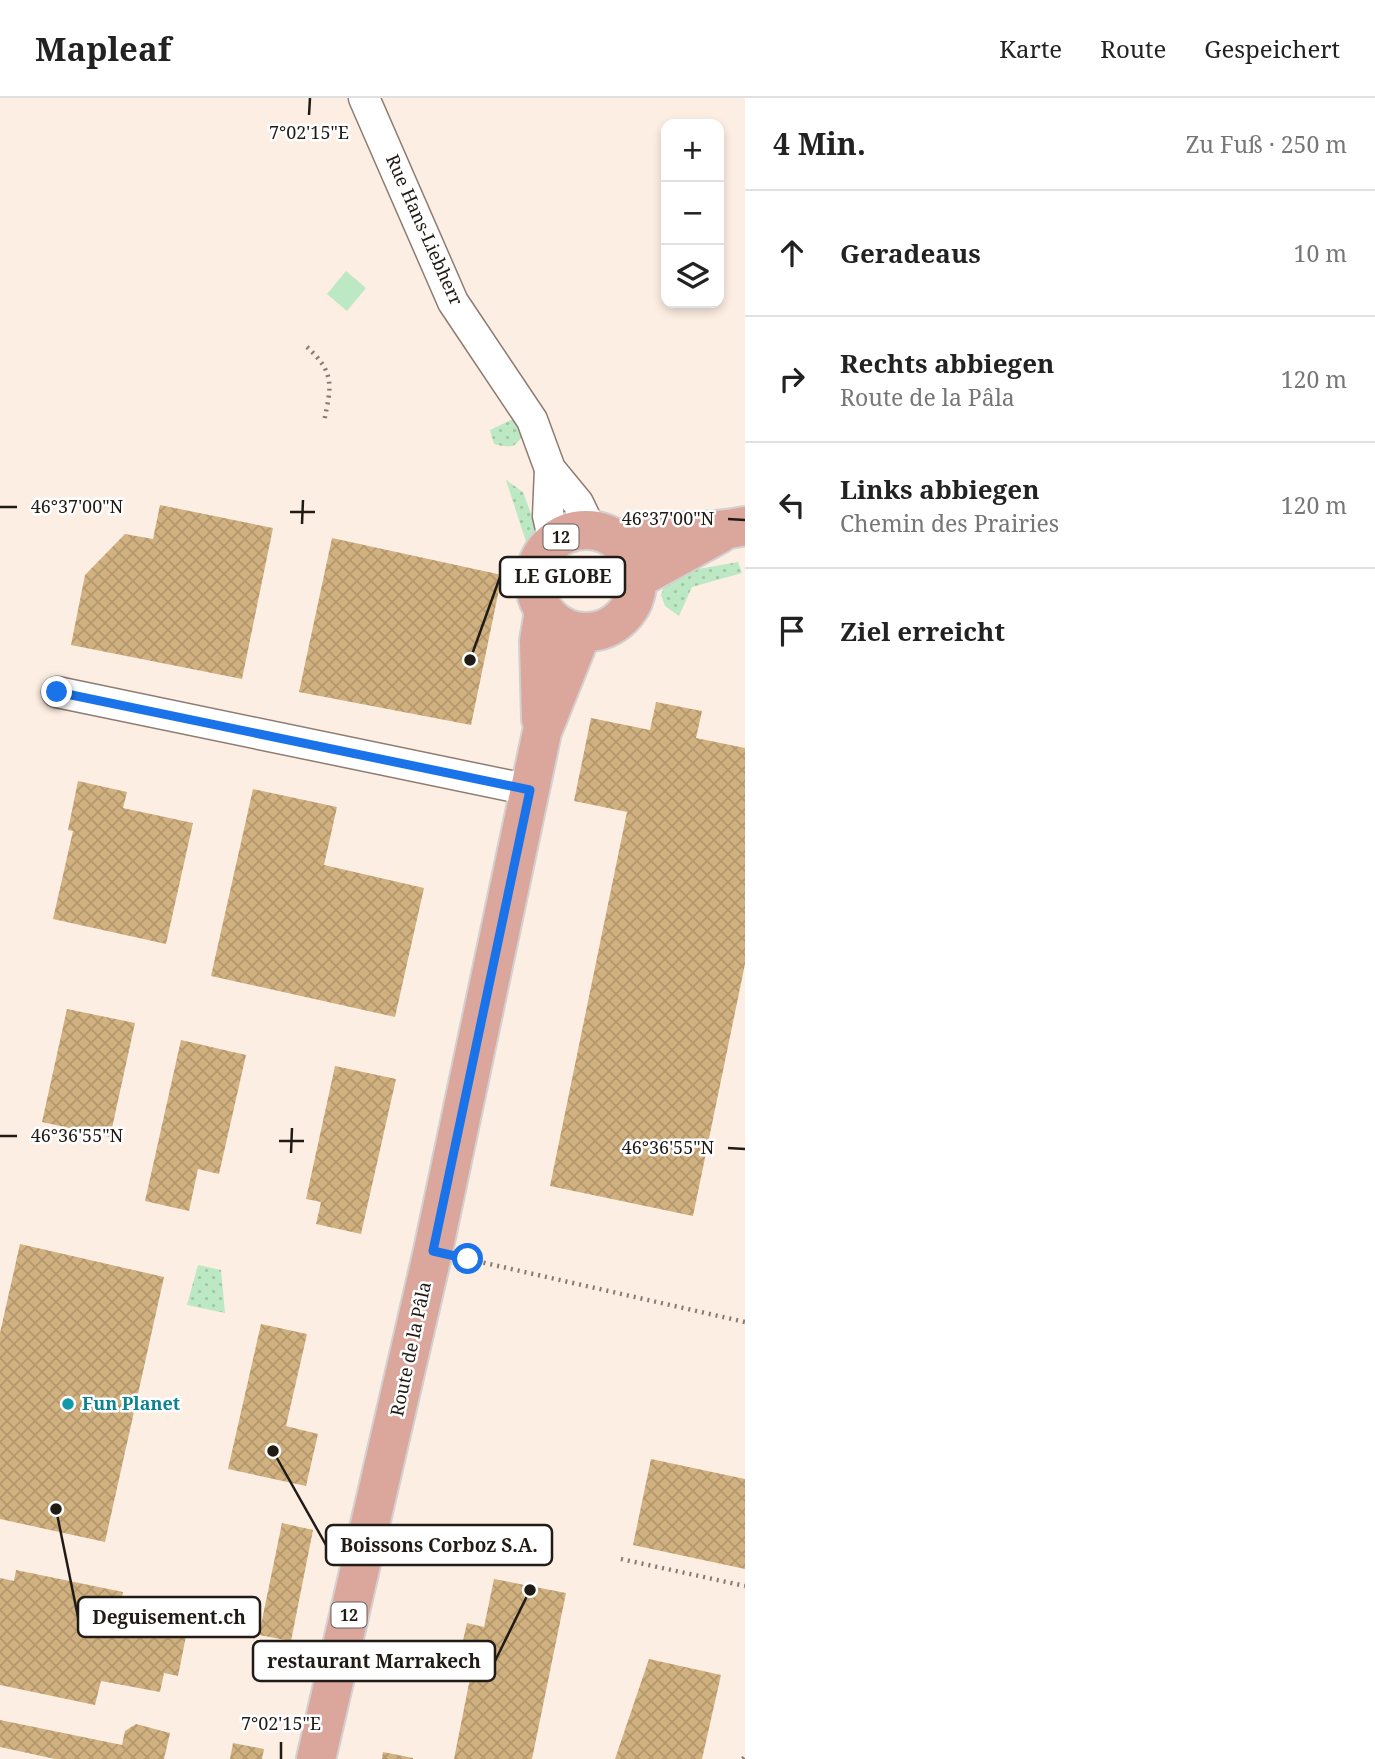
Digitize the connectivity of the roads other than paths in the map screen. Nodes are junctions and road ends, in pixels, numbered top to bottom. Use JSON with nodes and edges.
{"nodes":[{"id":1,"x":364,"y":98,"type":"edge"},
{"id":2,"x":550,"y":469,"type":"junction"},
{"id":3,"x":734,"y":528,"type":"edge"},
{"id":4,"x":604,"y":535,"type":"junction"},
{"id":5,"x":554,"y":542,"type":"junction"},
{"id":6,"x":637,"y":579,"type":"junction"},
{"id":7,"x":544,"y":611,"type":"junction"},
{"id":8,"x":582,"y":632,"type":"junction"},
{"id":9,"x":57,"y":692,"type":"dead end"},
{"id":10,"x":542,"y":732,"type":"junction"},
{"id":11,"x":530,"y":790,"type":"junction"},
{"id":12,"x":316,"y":1759,"type":"edge"}],
"edges":[{"from":1,"to":2,"type":"street","name":"Rue Hans-Liebherr"},
{"from":2,"to":4,"type":"street","name":"Rue Hans-Liebherr"},
{"from":2,"to":5,"type":"street","name":"Rue Hans-Liebherr"},
{"from":3,"to":4,"type":"main road","number":"12"},
{"from":3,"to":6,"type":"main road","number":"12"},
{"from":4,"to":5,"type":"main road","number":"12"},
{"from":4,"to":6,"type":"main road"},
{"from":5,"to":7,"type":"main road","name":"Route de la Pâla","number":"12"},
{"from":6,"to":8,"type":"main road"},
{"from":7,"to":8,"type":"main road"},
{"from":7,"to":10,"type":"main road","name":"Route de la Pâla","number":"12"},
{"from":8,"to":10,"type":"main road","name":"Route de la Pâla","number":"12"},
{"from":9,"to":11,"type":"street"},
{"from":10,"to":11,"type":"main road","name":"Route de la Pâla","number":"12"},
{"from":11,"to":12,"type":"main road","name":"Route de la Pâla","number":"12"}]}
